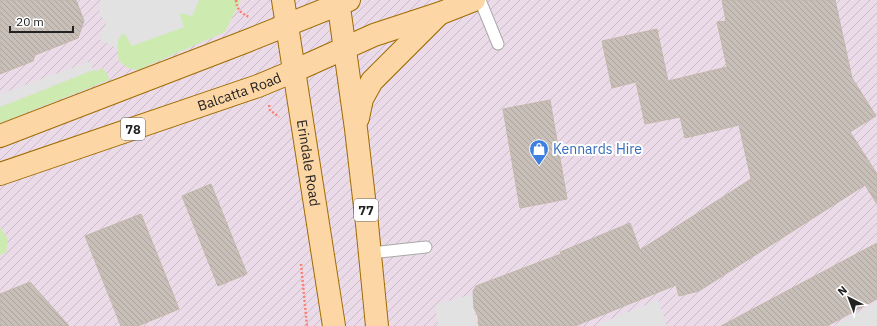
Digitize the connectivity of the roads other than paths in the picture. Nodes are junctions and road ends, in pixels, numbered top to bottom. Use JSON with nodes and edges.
{"nodes":[{"id":1,"x":283,"y":0,"type":"edge"},
{"id":2,"x":474,"y":0,"type":"edge"},
{"id":3,"x":480,"y":0,"type":"edge"},
{"id":4,"x":342,"y":1,"type":"edge"},
{"id":5,"x":441,"y":13,"type":"junction"},
{"id":6,"x":287,"y":26,"type":"junction"},
{"id":7,"x":498,"y":44,"type":"dead end"},
{"id":8,"x":345,"y":48,"type":"junction"},
{"id":9,"x":294,"y":71,"type":"junction"},
{"id":10,"x":356,"y":129,"type":"junction"},
{"id":11,"x":0,"y":136,"type":"edge"},
{"id":12,"x":0,"y":174,"type":"edge"},
{"id":13,"x":426,"y":247,"type":"dead end"},
{"id":14,"x":370,"y":253,"type":"junction"},
{"id":15,"x":377,"y":325,"type":"edge"},
{"id":16,"x":334,"y":326,"type":"edge"}],
"edges":[{"from":1,"to":6,"type":"main road","name":"Erindale Road"},
{"from":2,"to":5,"type":"main road","name":"Balcatta Road","number":"78"},
{"from":3,"to":7,"type":"lane"},
{"from":4,"to":6,"type":"main road"},
{"from":4,"to":8,"type":"main road","number":"77"},
{"from":5,"to":8,"type":"main road","name":"Balcatta Road","number":"78"},
{"from":5,"to":10,"type":"main road"},
{"from":6,"to":9,"type":"main road","name":"Erindale Road"},
{"from":6,"to":11,"type":"main road"},
{"from":8,"to":9,"type":"main road","name":"Balcatta Road","number":"78"},
{"from":8,"to":10,"type":"main road","number":"77"},
{"from":9,"to":12,"type":"main road","name":"Balcatta Road","number":"78"},
{"from":9,"to":16,"type":"main road","name":"Erindale Road"},
{"from":10,"to":14,"type":"main road","number":"77"},
{"from":13,"to":14,"type":"lane"},
{"from":14,"to":15,"type":"main road","number":"77"}]}
